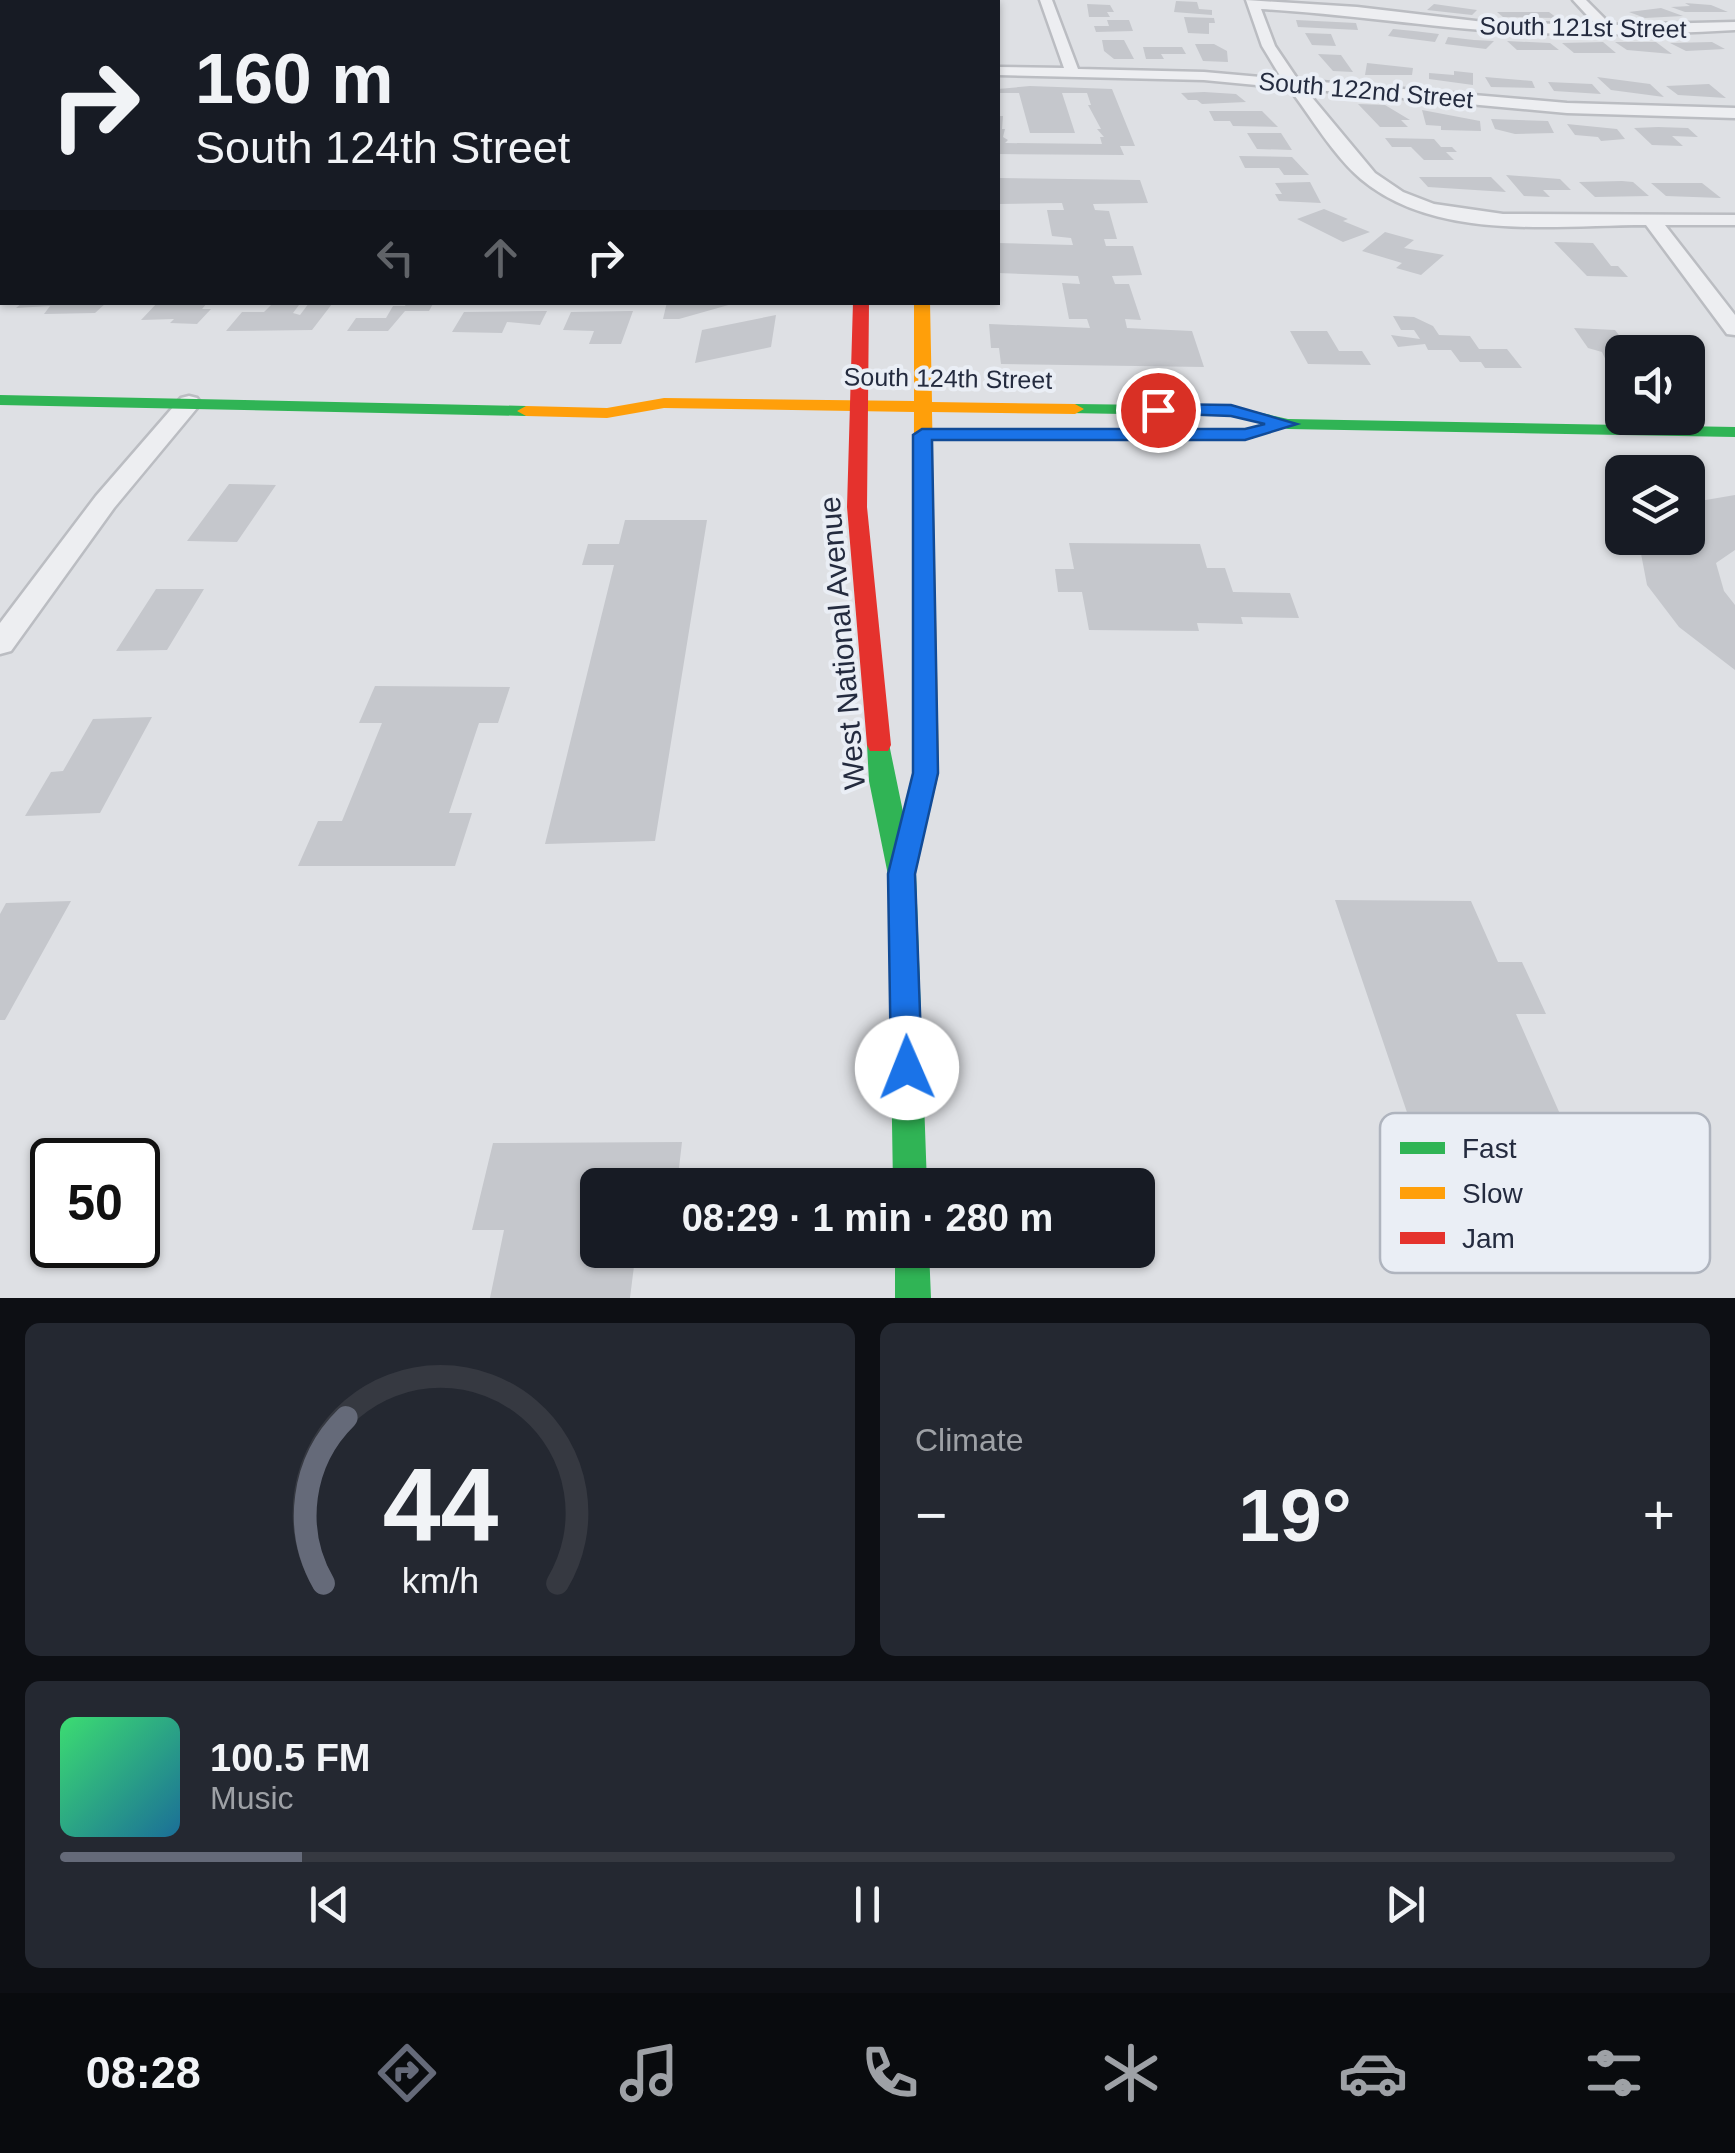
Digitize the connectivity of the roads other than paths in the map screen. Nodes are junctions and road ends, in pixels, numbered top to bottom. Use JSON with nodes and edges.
{"nodes":[{"id":1,"x":1046,"y":0,"type":"edge"},
{"id":2,"x":1579,"y":0,"type":"edge"},
{"id":3,"x":1252,"y":2,"type":"edge"},
{"id":4,"x":1735,"y":26,"type":"edge"},
{"id":5,"x":1609,"y":30,"type":"junction"},
{"id":6,"x":1000,"y":71,"type":"edge"},
{"id":7,"x":1072,"y":72,"type":"junction"},
{"id":8,"x":1292,"y":82,"type":"junction"},
{"id":9,"x":1735,"y":112,"type":"edge"},
{"id":10,"x":1651,"y":219,"type":"junction"},
{"id":11,"x":1735,"y":220,"type":"edge"},
{"id":12,"x":861,"y":305,"type":"edge"},
{"id":13,"x":922,"y":305,"type":"edge"},
{"id":14,"x":1735,"y":329,"type":"edge"},
{"id":15,"x":0,"y":400,"type":"edge"},
{"id":16,"x":189,"y":403,"type":"junction"},
{"id":17,"x":859,"y":404,"type":"junction"},
{"id":18,"x":921,"y":406,"type":"junction"},
{"id":19,"x":607,"y":413,"type":"junction"},
{"id":20,"x":1288,"y":424,"type":"junction"},
{"id":21,"x":657,"y":427,"type":"dead end"},
{"id":22,"x":831,"y":432,"type":"dead end"},
{"id":23,"x":1735,"y":432,"type":"edge"},
{"id":24,"x":866,"y":433,"type":"junction"},
{"id":25,"x":914,"y":434,"type":"junction"},
{"id":26,"x":1226,"y":434,"type":"dead end"},
{"id":27,"x":949,"y":435,"type":"dead end"},
{"id":28,"x":0,"y":644,"type":"edge"},
{"id":29,"x":902,"y":874,"type":"junction"},
{"id":30,"x":910,"y":1168,"type":"edge"},
{"id":31,"x":912,"y":1268,"type":"edge"},
{"id":32,"x":913,"y":1298,"type":"edge"}],
"edges":[{"from":1,"to":7,"type":"street"},
{"from":2,"to":5,"type":"street"},
{"from":3,"to":5,"type":"street","name":"South 121st Street"},
{"from":3,"to":8,"type":"street"},
{"from":4,"to":5,"type":"street","name":"South 121st Street"},
{"from":6,"to":7,"type":"street","name":"South 122nd Street"},
{"from":7,"to":8,"type":"street","name":"South 122nd Street"},
{"from":8,"to":9,"type":"street","name":"South 122nd Street"},
{"from":8,"to":10,"type":"street"},
{"from":10,"to":11,"type":"street"},
{"from":10,"to":14,"type":"street"},
{"from":12,"to":17,"type":"street","name":"West National Avenue"},
{"from":13,"to":18,"type":"street","name":"West National Avenue"},
{"from":15,"to":16,"type":"street","name":"South 124th Street"},
{"from":16,"to":19,"type":"street","name":"South 124th Street"},
{"from":16,"to":28,"type":"street"},
{"from":17,"to":18,"type":"street","name":"South 124th Street"},
{"from":17,"to":19,"type":"street","name":"South 124th Street"},
{"from":17,"to":24,"type":"street","name":"West National Avenue"},
{"from":18,"to":20,"type":"street","name":"South 124th Street"},
{"from":18,"to":25,"type":"street","name":"West National Avenue"},
{"from":19,"to":21,"type":"street","name":"South 124th Street"},
{"from":20,"to":23,"type":"street","name":"South 124th Street"},
{"from":20,"to":26,"type":"street","name":"South 124th Street"},
{"from":22,"to":24,"type":"street","name":"South 124th Street"},
{"from":24,"to":29,"type":"street","name":"West National Avenue"},
{"from":25,"to":27,"type":"street","name":"South 124th Street"},
{"from":25,"to":29,"type":"street","name":"West National Avenue"},
{"from":29,"to":30,"type":"street","name":"West National Avenue"},
{"from":31,"to":32,"type":"street"}]}
